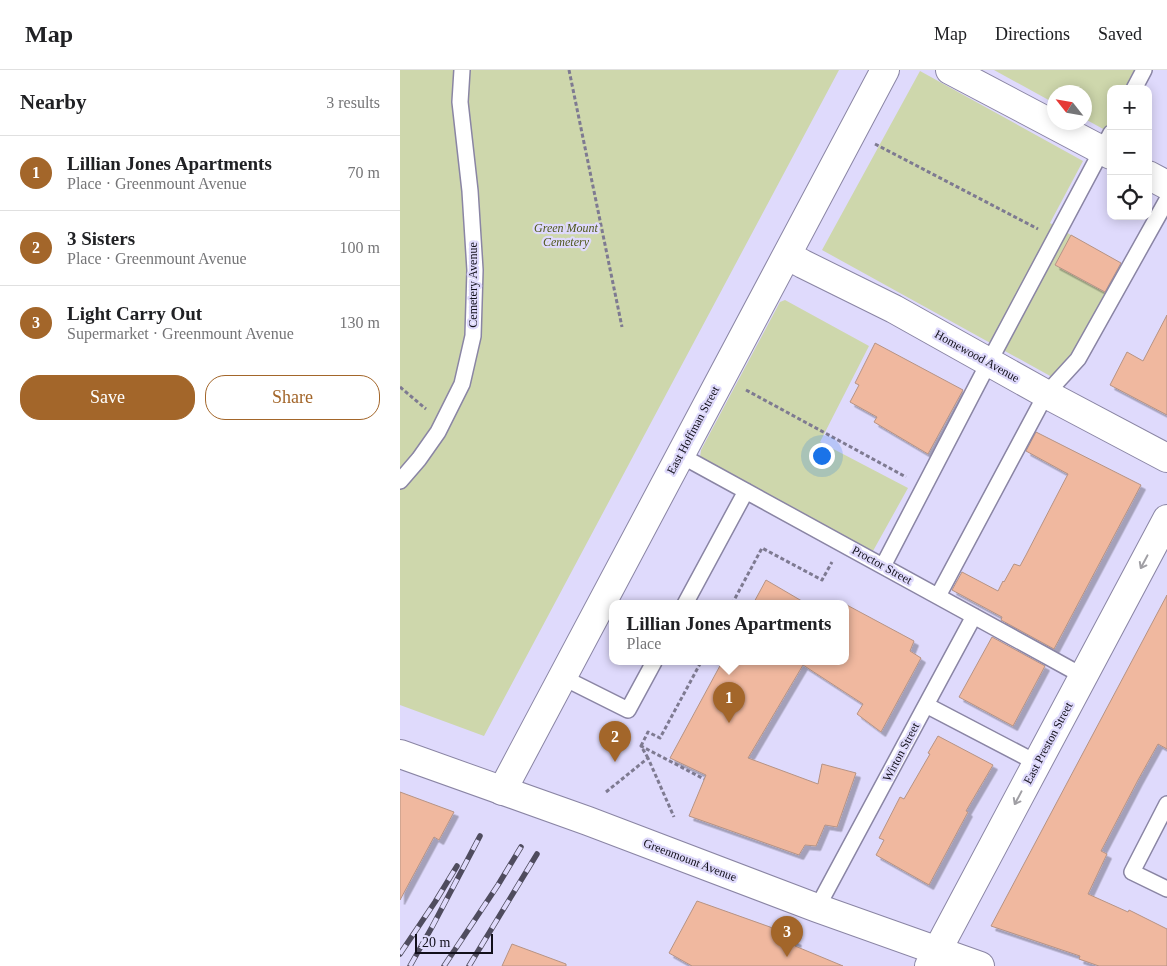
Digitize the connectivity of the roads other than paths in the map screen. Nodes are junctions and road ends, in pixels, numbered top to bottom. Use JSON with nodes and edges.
{"nodes":[{"id":1,"x":462,"y":70,"type":"edge"},
{"id":2,"x":885,"y":70,"type":"edge"},
{"id":3,"x":950,"y":70,"type":"edge"},
{"id":4,"x":1144,"y":70,"type":"edge"},
{"id":5,"x":1136,"y":85,"type":"edge"},
{"id":6,"x":1107,"y":146,"type":"edge"},
{"id":7,"x":1107,"y":148,"type":"edge"},
{"id":8,"x":1152,"y":177,"type":"edge"},
{"id":9,"x":1167,"y":185,"type":"edge"},
{"id":10,"x":1167,"y":200,"type":"edge"},
{"id":11,"x":787,"y":255,"type":"junction"},
{"id":12,"x":989,"y":362,"type":"junction"},
{"id":13,"x":1046,"y":394,"type":"junction"},
{"id":14,"x":680,"y":455,"type":"junction"},
{"id":15,"x":1167,"y":458,"type":"edge"},
{"id":16,"x":400,"y":481,"type":"edge"},
{"id":17,"x":746,"y":491,"type":"junction"},
{"id":18,"x":1167,"y":519,"type":"edge"},
{"id":19,"x":883,"y":566,"type":"junction"},
{"id":20,"x":938,"y":596,"type":"junction"},
{"id":21,"x":687,"y":600,"type":"edge"},
{"id":22,"x":974,"y":616,"type":"junction"},
{"id":23,"x":652,"y":665,"type":"edge"},
{"id":24,"x":1083,"y":676,"type":"junction"},
{"id":25,"x":562,"y":677,"type":"junction"},
{"id":26,"x":926,"y":705,"type":"junction"},
{"id":27,"x":400,"y":754,"type":"edge"},
{"id":28,"x":1037,"y":763,"type":"junction"},
{"id":29,"x":502,"y":791,"type":"junction"},
{"id":30,"x":1167,"y":804,"type":"edge"},
{"id":31,"x":1167,"y":889,"type":"edge"},
{"id":32,"x":817,"y":908,"type":"junction"},
{"id":33,"x":933,"y":959,"type":"edge"},
{"id":34,"x":980,"y":966,"type":"edge"}],
"edges":[{"from":1,"to":16,"type":"lane","name":"Cemetery Avenue"},
{"from":2,"to":11,"type":"street","name":"East Hoffman Street"},
{"from":3,"to":6,"type":"street"},
{"from":4,"to":5,"type":"lane"},
{"from":7,"to":12,"type":"lane"},
{"from":8,"to":9,"type":"street"},
{"from":10,"to":13,"type":"lane"},
{"from":11,"to":12,"type":"street","name":"Homewood Avenue"},
{"from":11,"to":14,"type":"street","name":"East Hoffman Street"},
{"from":12,"to":13,"type":"street","name":"Homewood Avenue"},
{"from":12,"to":19,"type":"lane"},
{"from":13,"to":15,"type":"street","name":"Homewood Avenue"},
{"from":13,"to":20,"type":"lane"},
{"from":14,"to":17,"type":"lane","name":"Proctor Street"},
{"from":14,"to":25,"type":"street","name":"East Hoffman Street"},
{"from":17,"to":19,"type":"lane","name":"Proctor Street"},
{"from":17,"to":21,"type":"lane"},
{"from":18,"to":24,"type":"street","name":"East Preston Street","one_way":true},
{"from":19,"to":20,"type":"lane","name":"Proctor Street"},
{"from":20,"to":22,"type":"lane","name":"Proctor Street"},
{"from":22,"to":24,"type":"lane","name":"Proctor Street"},
{"from":22,"to":26,"type":"lane","name":"Wirton Street"},
{"from":23,"to":25,"type":"lane"},
{"from":24,"to":28,"type":"street","name":"East Preston Street"},
{"from":25,"to":29,"type":"street","name":"East Hoffman Street"},
{"from":26,"to":28,"type":"lane"},
{"from":26,"to":32,"type":"lane","name":"Wirton Street"},
{"from":27,"to":29,"type":"street","name":"Greenmount Avenue"},
{"from":28,"to":33,"type":"street","name":"East Preston Street","one_way":true},
{"from":29,"to":32,"type":"street","name":"Greenmount Avenue"},
{"from":30,"to":31,"type":"lane"},
{"from":32,"to":33,"type":"street","name":"Greenmount Avenue"},
{"from":33,"to":34,"type":"street","name":"Greenmount Avenue"}]}
